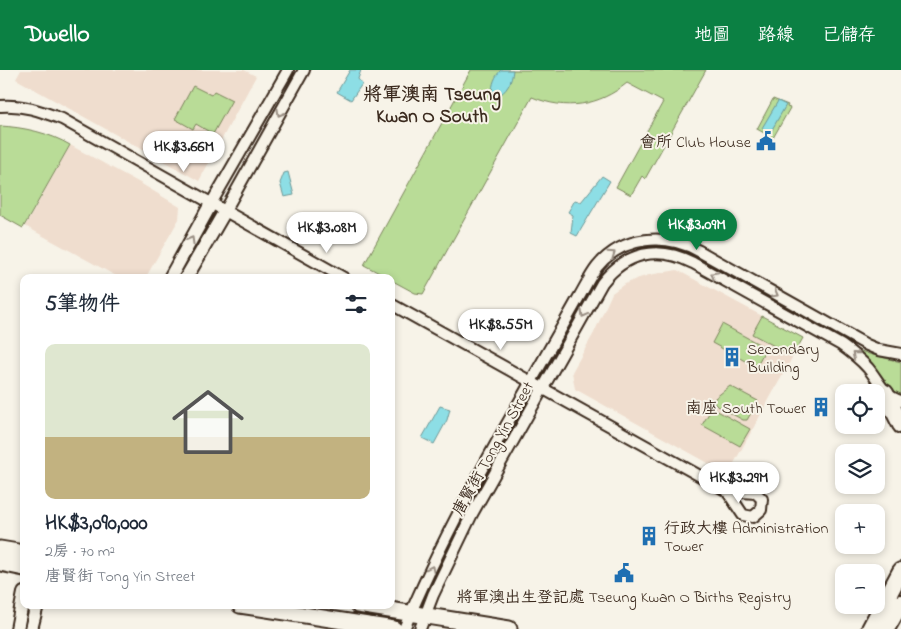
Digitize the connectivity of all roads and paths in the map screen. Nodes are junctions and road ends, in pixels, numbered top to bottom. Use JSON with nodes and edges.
{"nodes":[{"id":1,"x":288,"y":70,"type":"edge"},
{"id":2,"x":304,"y":70,"type":"edge"},
{"id":3,"x":0,"y":106,"type":"edge"},
{"id":4,"x":212,"y":202,"type":"junction"},
{"id":5,"x":224,"y":210,"type":"junction"},
{"id":6,"x":172,"y":274,"type":"edge"},
{"id":7,"x":188,"y":274,"type":"edge"},
{"id":8,"x":337,"y":274,"type":"edge"},
{"id":9,"x":395,"y":306,"type":"edge"},
{"id":10,"x":867,"y":345,"type":"junction"},
{"id":11,"x":901,"y":347,"type":"edge"},
{"id":12,"x":901,"y":354,"type":"edge"},
{"id":13,"x":531,"y":383,"type":"junction"},
{"id":14,"x":878,"y":384,"type":"edge"},
{"id":15,"x":542,"y":389,"type":"junction"},
{"id":16,"x":885,"y":393,"type":"joint"},
{"id":17,"x":901,"y":401,"type":"edge"},
{"id":18,"x":901,"y":425,"type":"edge"},
{"id":19,"x":727,"y":491,"type":"dead end"},
{"id":20,"x":0,"y":549,"type":"edge"},
{"id":21,"x":20,"y":552,"type":"edge"},
{"id":22,"x":0,"y":563,"type":"edge"},
{"id":23,"x":20,"y":567,"type":"edge"},
{"id":24,"x":901,"y":571,"type":"edge"},
{"id":25,"x":901,"y":603,"type":"edge"},
{"id":26,"x":21,"y":609,"type":"edge"},
{"id":27,"x":35,"y":609,"type":"edge"},
{"id":28,"x":266,"y":609,"type":"edge"},
{"id":29,"x":375,"y":609,"type":"edge"},
{"id":30,"x":419,"y":619,"type":"edge"},
{"id":31,"x":17,"y":629,"type":"edge"},
{"id":32,"x":31,"y":629,"type":"edge"},
{"id":33,"x":394,"y":629,"type":"edge"},
{"id":34,"x":404,"y":629,"type":"edge"},
{"id":35,"x":509,"y":629,"type":"edge"},
{"id":36,"x":870,"y":629,"type":"edge"},
{"id":37,"x":886,"y":629,"type":"edge"}],
"edges":[{"from":1,"to":4,"type":"street"},
{"from":2,"to":5,"type":"street","one_way":true},
{"from":3,"to":4,"type":"street"},
{"from":4,"to":5,"type":"street"},
{"from":6,"to":4,"type":"street","one_way":true},
{"from":5,"to":7,"type":"street"},
{"from":5,"to":8,"type":"street"},
{"from":9,"to":13,"type":"street"},
{"from":10,"to":11,"type":"street","name":"唐賢街 Tong Yin Street"},
{"from":10,"to":12,"type":"street","name":"唐賢街 Tong Yin Street"},
{"from":13,"to":10,"type":"street","name":"唐賢街 Tong Yin Street","one_way":true},
{"from":13,"to":15,"type":"street"},
{"from":30,"to":13,"type":"street","name":"唐賢街 Tong Yin Street","one_way":true},
{"from":14,"to":15,"type":"street","name":"唐賢街 Tong Yin Street","one_way":true},
{"from":15,"to":19,"type":"street"},
{"from":15,"to":30,"type":"street","name":"唐賢街 Tong Yin Street"},
{"from":16,"to":17,"type":"street","name":"唐賢街 Tong Yin Street"},
{"from":16,"to":18,"type":"main road"},
{"from":20,"to":21,"type":"main road"},
{"from":22,"to":23,"type":"main road"},
{"from":24,"to":36,"type":"main road"},
{"from":25,"to":37,"type":"main road"},
{"from":26,"to":31,"type":"street"},
{"from":27,"to":32,"type":"street"},
{"from":28,"to":33,"type":"main road"},
{"from":29,"to":30,"type":"main road"},
{"from":30,"to":34,"type":"street","name":"唐賢街 Tong Yin Street"},
{"from":30,"to":35,"type":"main road"}]}
